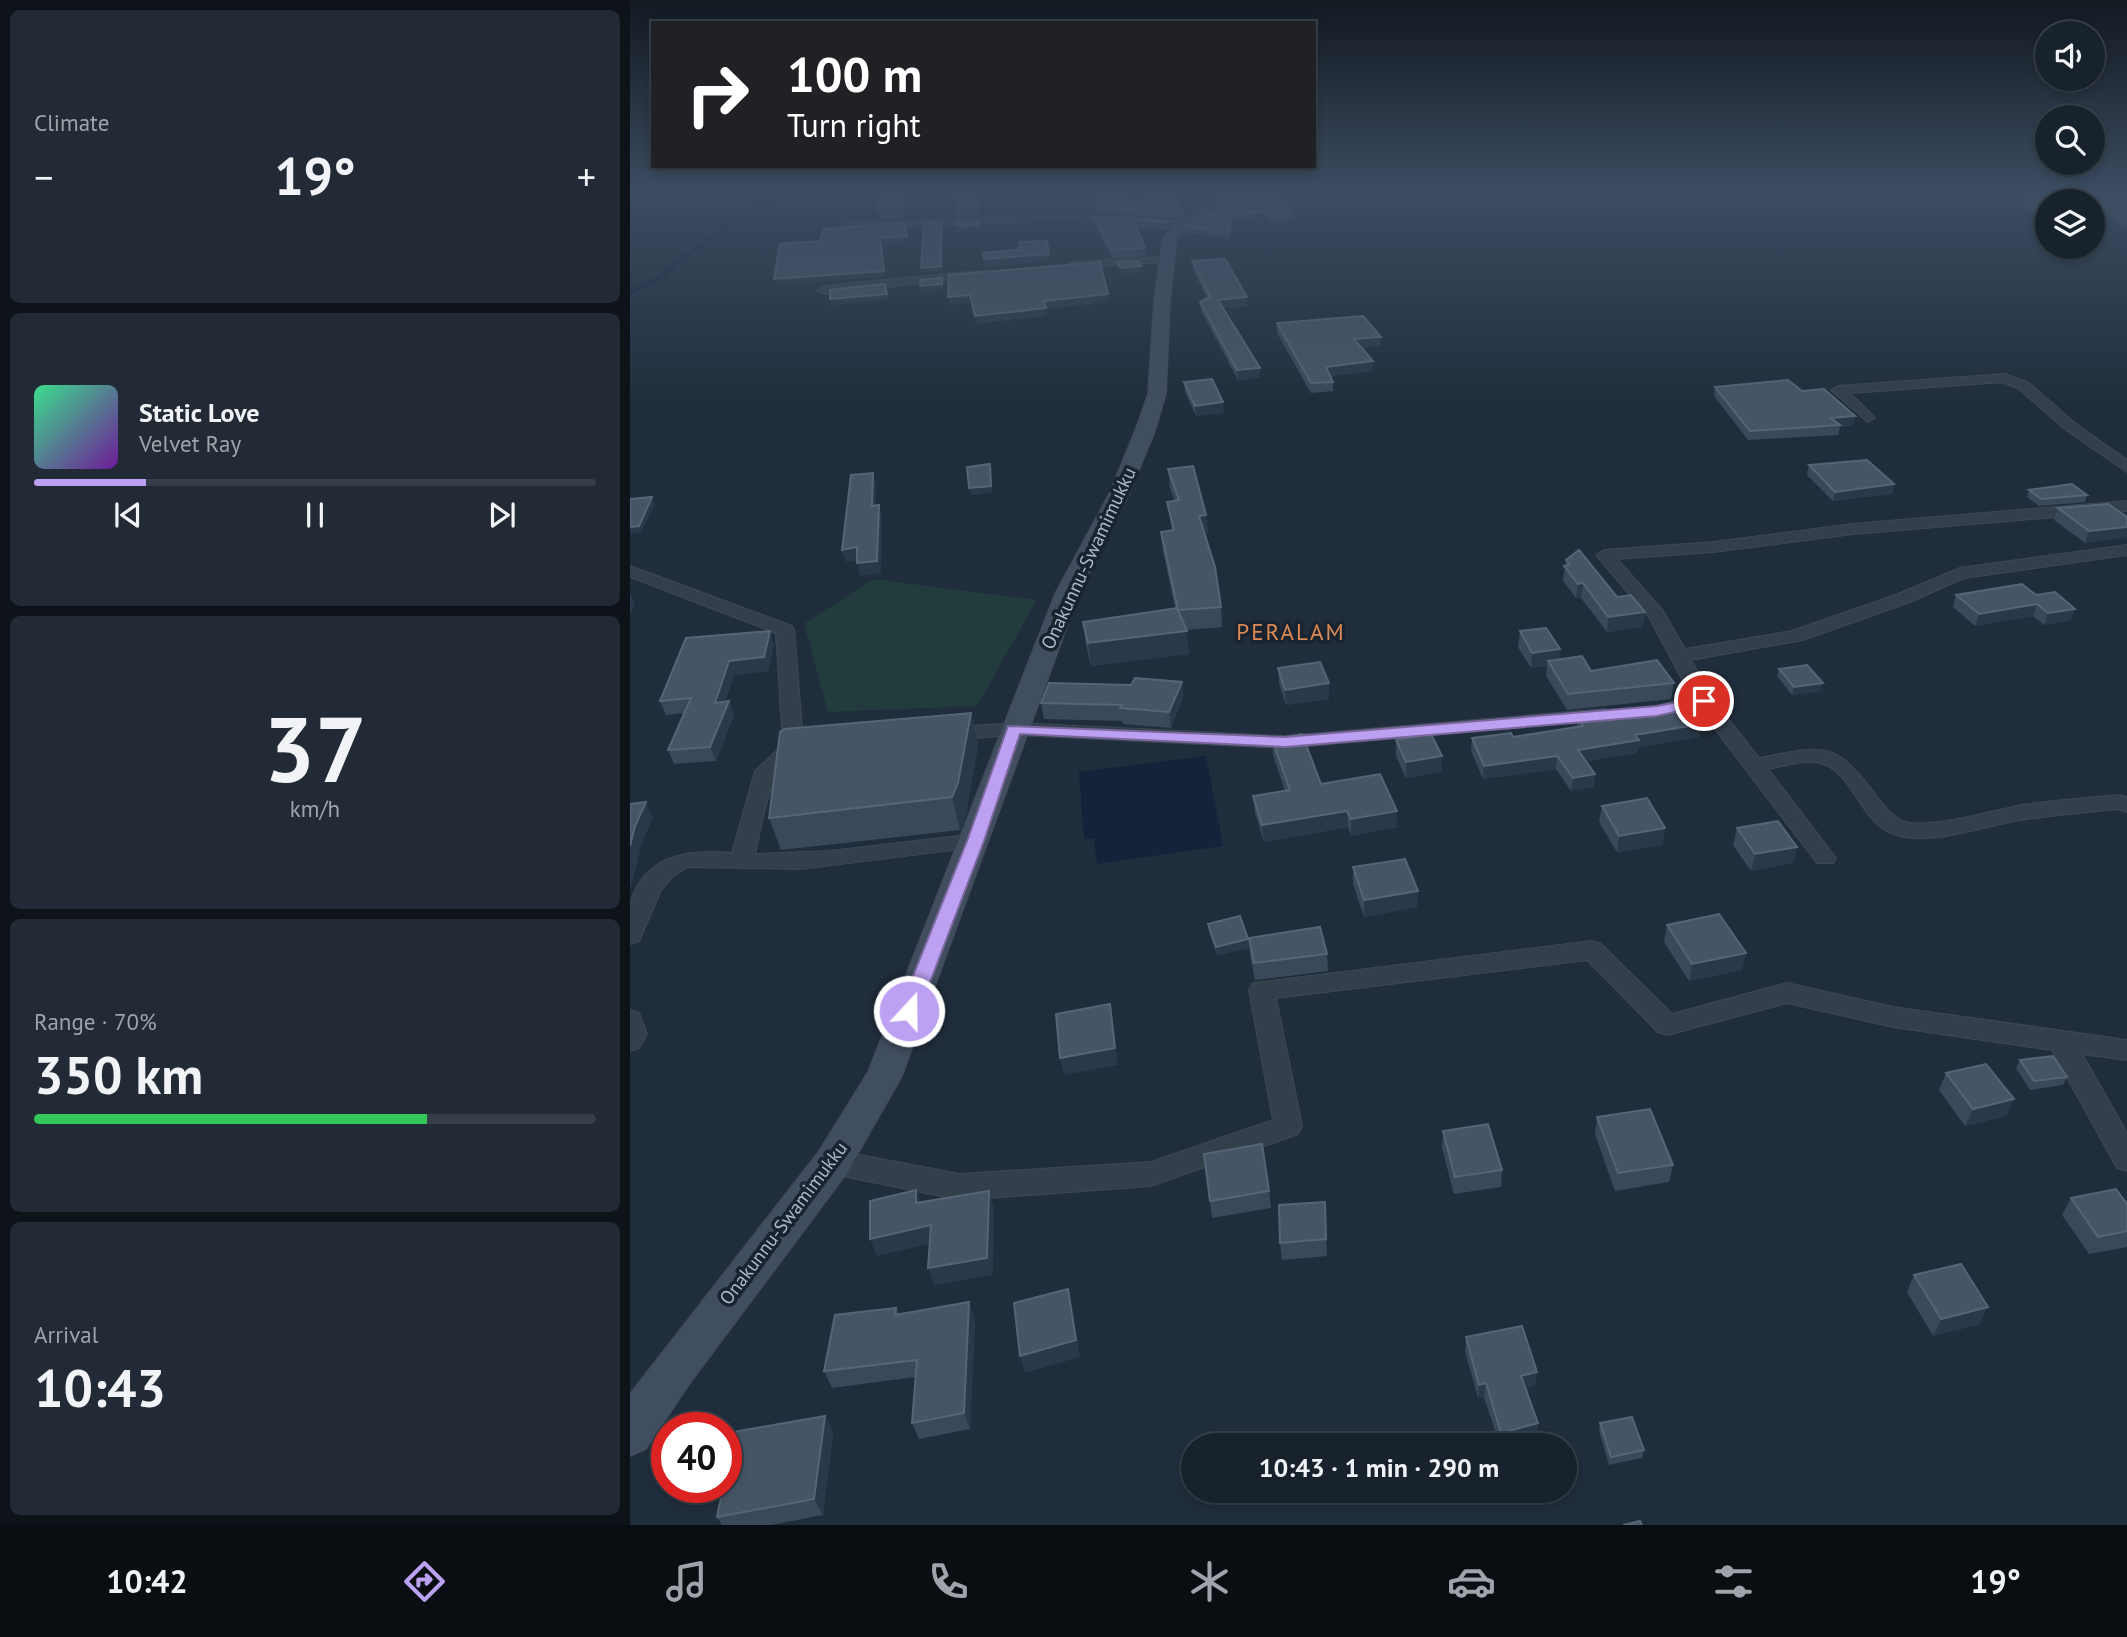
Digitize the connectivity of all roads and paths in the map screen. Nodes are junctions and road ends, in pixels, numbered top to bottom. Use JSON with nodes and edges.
{"nodes":[{"id":1,"x":1110,"y":263,"type":"edge"},
{"id":2,"x":1165,"y":263,"type":"edge"},
{"id":3,"x":1060,"y":266,"type":"edge"},
{"id":4,"x":986,"y":273,"type":"edge"},
{"id":5,"x":822,"y":290,"type":"dead end"},
{"id":6,"x":1868,"y":418,"type":"dead end"},
{"id":7,"x":2127,"y":467,"type":"edge"},
{"id":8,"x":2127,"y":506,"type":"edge"},
{"id":9,"x":2127,"y":550,"type":"edge"},
{"id":10,"x":630,"y":571,"type":"edge"},
{"id":11,"x":1679,"y":656,"type":"junction"},
{"id":12,"x":1704,"y":701,"type":"junction"},
{"id":13,"x":1014,"y":729,"type":"junction"},
{"id":14,"x":931,"y":736,"type":"edge"},
{"id":15,"x":820,"y":745,"type":"edge"},
{"id":16,"x":793,"y":747,"type":"junction"},
{"id":17,"x":1754,"y":765,"type":"junction"},
{"id":18,"x":2127,"y":805,"type":"edge"},
{"id":19,"x":976,"y":841,"type":"junction"},
{"id":20,"x":1825,"y":858,"type":"dead end"},
{"id":21,"x":741,"y":862,"type":"junction"},
{"id":22,"x":630,"y":935,"type":"edge"},
{"id":23,"x":630,"y":1020,"type":"edge"},
{"id":24,"x":630,"y":1041,"type":"edge"},
{"id":25,"x":2061,"y":1041,"type":"junction"},
{"id":26,"x":2127,"y":1050,"type":"edge"},
{"id":27,"x":2127,"y":1159,"type":"edge"},
{"id":28,"x":833,"y":1162,"type":"junction"},
{"id":29,"x":630,"y":1433,"type":"edge"}],
"edges":[{"from":1,"to":3,"type":"street"},
{"from":2,"to":13,"type":"street","name":"Onakunnu-Swamimukku"},
{"from":4,"to":5,"type":"street"},
{"from":6,"to":7,"type":"street"},
{"from":8,"to":11,"type":"street"},
{"from":9,"to":11,"type":"street"},
{"from":10,"to":16,"type":"street"},
{"from":11,"to":12,"type":"street"},
{"from":12,"to":13,"type":"street"},
{"from":12,"to":17,"type":"street"},
{"from":13,"to":14,"type":"street"},
{"from":13,"to":19,"type":"street","name":"Onakunnu-Swamimukku"},
{"from":15,"to":16,"type":"street"},
{"from":16,"to":21,"type":"street"},
{"from":17,"to":18,"type":"street"},
{"from":17,"to":20,"type":"street"},
{"from":19,"to":21,"type":"street"},
{"from":19,"to":28,"type":"street","name":"Onakunnu-Swamimukku"},
{"from":21,"to":22,"type":"street"},
{"from":23,"to":24,"type":"street"},
{"from":25,"to":26,"type":"street"},
{"from":25,"to":27,"type":"street"},
{"from":25,"to":28,"type":"street"},
{"from":28,"to":29,"type":"street","name":"Onakunnu-Swamimukku"}]}
